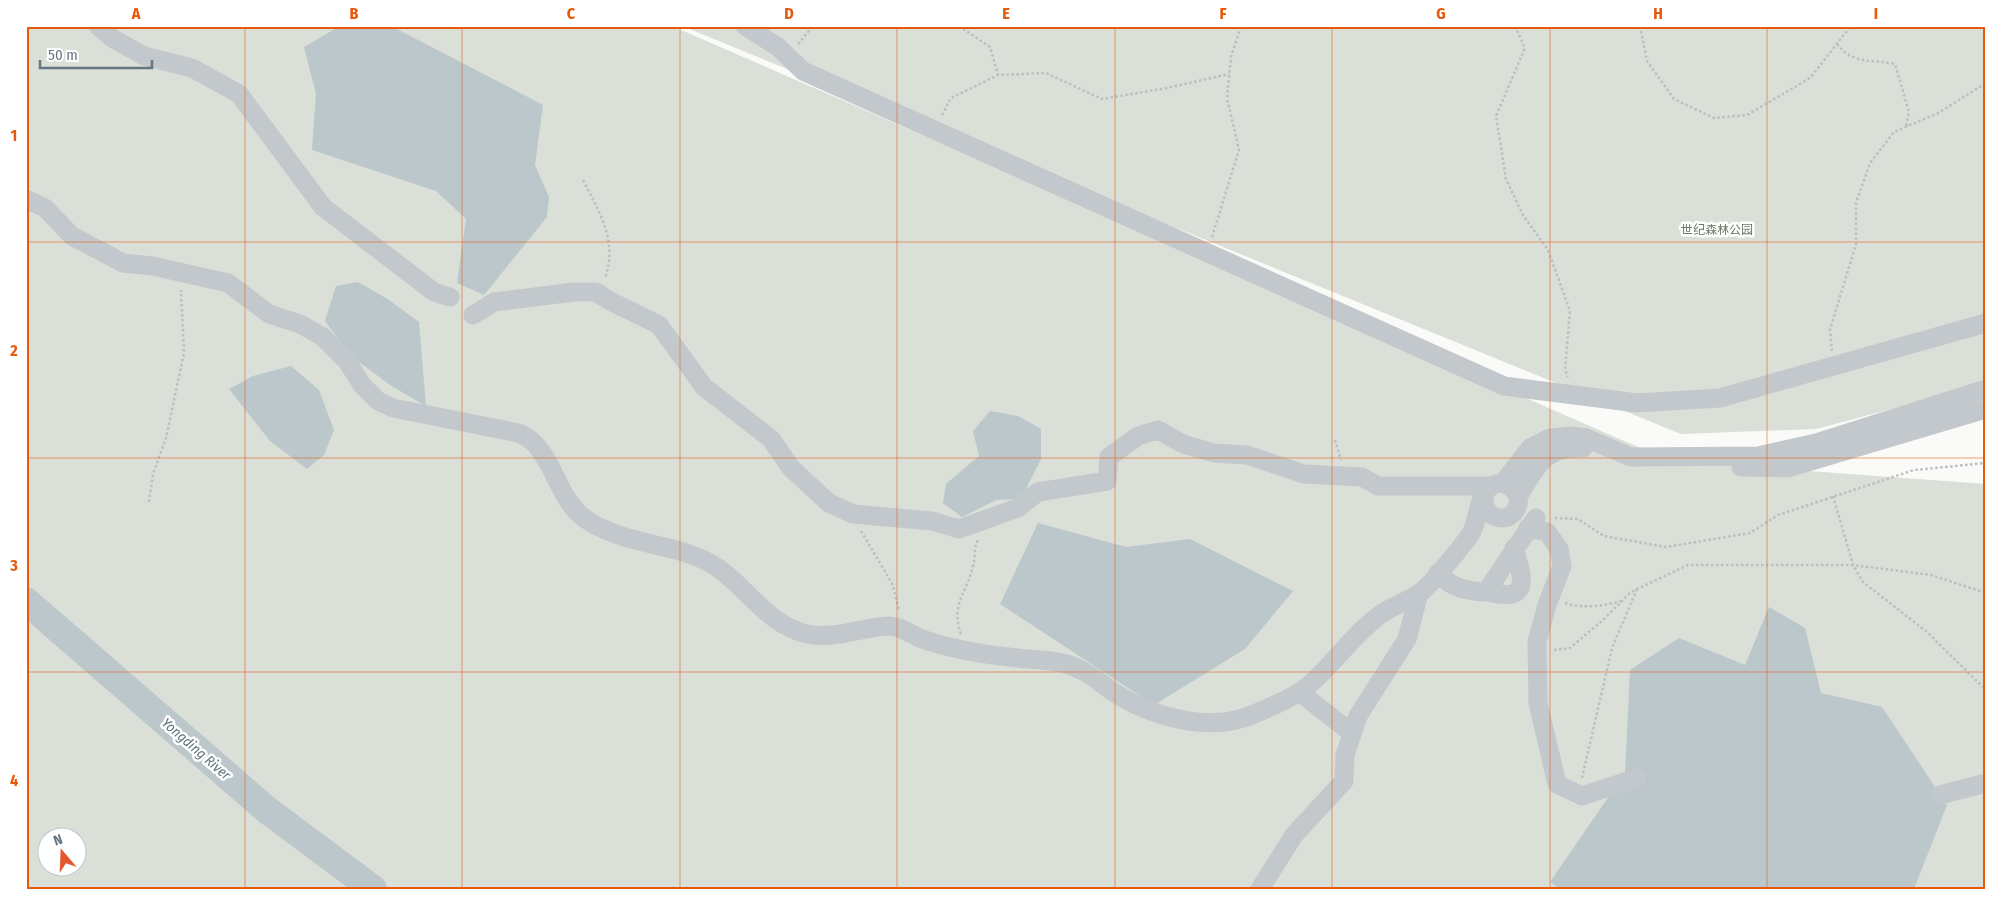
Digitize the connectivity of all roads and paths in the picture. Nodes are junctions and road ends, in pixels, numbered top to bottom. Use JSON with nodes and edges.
{"nodes":[{"id":1,"x":98,"y":26,"type":"edge"},
{"id":2,"x":745,"y":26,"type":"edge"},
{"id":3,"x":813,"y":26,"type":"edge"},
{"id":4,"x":958,"y":26,"type":"edge"},
{"id":5,"x":1241,"y":26,"type":"edge"},
{"id":6,"x":1515,"y":26,"type":"edge"},
{"id":7,"x":1640,"y":26,"type":"edge"},
{"id":8,"x":1851,"y":26,"type":"edge"},
{"id":9,"x":1837,"y":44,"type":"junction"},
{"id":10,"x":788,"y":56,"type":"junction"},
{"id":11,"x":1229,"y":74,"type":"junction"},
{"id":12,"x":998,"y":75,"type":"junction"},
{"id":13,"x":1986,"y":82,"type":"edge"},
{"id":14,"x":1906,"y":127,"type":"junction"},
{"id":15,"x":934,"y":130,"type":"junction"},
{"id":16,"x":583,"y":180,"type":"dead end"},
{"id":17,"x":26,"y":199,"type":"edge"},
{"id":18,"x":1207,"y":253,"type":"junction"},
{"id":19,"x":175,"y":272,"type":"junction"},
{"id":20,"x":600,"y":294,"type":"junction"},
{"id":21,"x":450,"y":297,"type":"dead end"},
{"id":22,"x":473,"y":315,"type":"dead end"},
{"id":23,"x":1986,"y":323,"type":"edge"},
{"id":24,"x":1834,"y":364,"type":"junction"},
{"id":25,"x":1986,"y":389,"type":"edge"},
{"id":26,"x":1576,"y":395,"type":"junction"},
{"id":27,"x":1986,"y":409,"type":"edge"},
{"id":28,"x":1986,"y":463,"type":"edge"},
{"id":29,"x":1493,"y":488,"type":"junction"},
{"id":30,"x":1833,"y":496,"type":"junction"},
{"id":31,"x":1518,"y":497,"type":"junction"},
{"id":32,"x":149,"y":502,"type":"dead end"},
{"id":33,"x":848,"y":511,"type":"junction"},
{"id":34,"x":1532,"y":522,"type":"junction"},
{"id":35,"x":982,"y":523,"type":"junction"},
{"id":36,"x":1514,"y":548,"type":"junction"},
{"id":37,"x":1853,"y":565,"type":"junction"},
{"id":38,"x":1438,"y":574,"type":"junction"},
{"id":39,"x":1636,"y":589,"type":"junction"},
{"id":40,"x":1486,"y":591,"type":"junction"},
{"id":41,"x":1419,"y":593,"type":"junction"},
{"id":42,"x":1986,"y":593,"type":"edge"},
{"id":43,"x":1550,"y":599,"type":"junction"},
{"id":44,"x":1622,"y":601,"type":"junction"},
{"id":45,"x":902,"y":630,"type":"junction"},
{"id":46,"x":1538,"y":649,"type":"junction"},
{"id":47,"x":968,"y":652,"type":"junction"},
{"id":48,"x":1986,"y":690,"type":"edge"},
{"id":49,"x":1298,"y":692,"type":"junction"},
{"id":50,"x":1352,"y":733,"type":"junction"},
{"id":51,"x":1637,"y":778,"type":"dead end"},
{"id":52,"x":1986,"y":782,"type":"edge"},
{"id":53,"x":1578,"y":794,"type":"junction"},
{"id":54,"x":1940,"y":795,"type":"dead end"},
{"id":55,"x":1260,"y":889,"type":"edge"}],
"edges":[{"from":1,"to":21,"type":"lane"},
{"from":2,"to":10,"type":"lane"},
{"from":3,"to":10,"type":"path"},
{"from":4,"to":12,"type":"path"},
{"from":5,"to":11,"type":"path"},
{"from":6,"to":26,"type":"path"},
{"from":7,"to":9,"type":"path"},
{"from":8,"to":9,"type":"path"},
{"from":9,"to":14,"type":"path"},
{"from":10,"to":15,"type":"lane"},
{"from":11,"to":12,"type":"path"},
{"from":11,"to":18,"type":"path"},
{"from":12,"to":15,"type":"path"},
{"from":13,"to":14,"type":"path"},
{"from":14,"to":24,"type":"path"},
{"from":15,"to":18,"type":"lane"},
{"from":16,"to":20,"type":"path"},
{"from":17,"to":19,"type":"lane"},
{"from":18,"to":26,"type":"lane"},
{"from":19,"to":32,"type":"path"},
{"from":19,"to":45,"type":"lane"},
{"from":20,"to":22,"type":"lane"},
{"from":20,"to":33,"type":"lane"},
{"from":23,"to":24,"type":"lane"},
{"from":24,"to":26,"type":"lane"},
{"from":25,"to":29,"type":"lane"},
{"from":27,"to":31,"type":"lane"},
{"from":28,"to":30,"type":"path"},
{"from":29,"to":31,"type":"lane"},
{"from":29,"to":31,"type":"lane"},
{"from":29,"to":35,"type":"lane"},
{"from":29,"to":38,"type":"lane"},
{"from":30,"to":34,"type":"path"},
{"from":30,"to":37,"type":"path"},
{"from":33,"to":35,"type":"lane"},
{"from":33,"to":45,"type":"path"},
{"from":34,"to":36,"type":"lane"},
{"from":34,"to":43,"type":"lane"},
{"from":35,"to":47,"type":"path"},
{"from":36,"to":40,"type":"lane"},
{"from":36,"to":40,"type":"lane"},
{"from":37,"to":39,"type":"path"},
{"from":37,"to":42,"type":"path"},
{"from":37,"to":48,"type":"path"},
{"from":38,"to":40,"type":"lane"},
{"from":38,"to":41,"type":"lane"},
{"from":39,"to":44,"type":"path"},
{"from":39,"to":53,"type":"path"},
{"from":41,"to":49,"type":"lane"},
{"from":41,"to":50,"type":"lane"},
{"from":43,"to":44,"type":"path"},
{"from":43,"to":46,"type":"lane"},
{"from":44,"to":46,"type":"path"},
{"from":45,"to":47,"type":"lane"},
{"from":46,"to":53,"type":"lane"},
{"from":47,"to":49,"type":"lane"},
{"from":49,"to":50,"type":"lane"},
{"from":50,"to":55,"type":"lane"},
{"from":51,"to":53,"type":"lane"},
{"from":52,"to":54,"type":"lane"}]}
